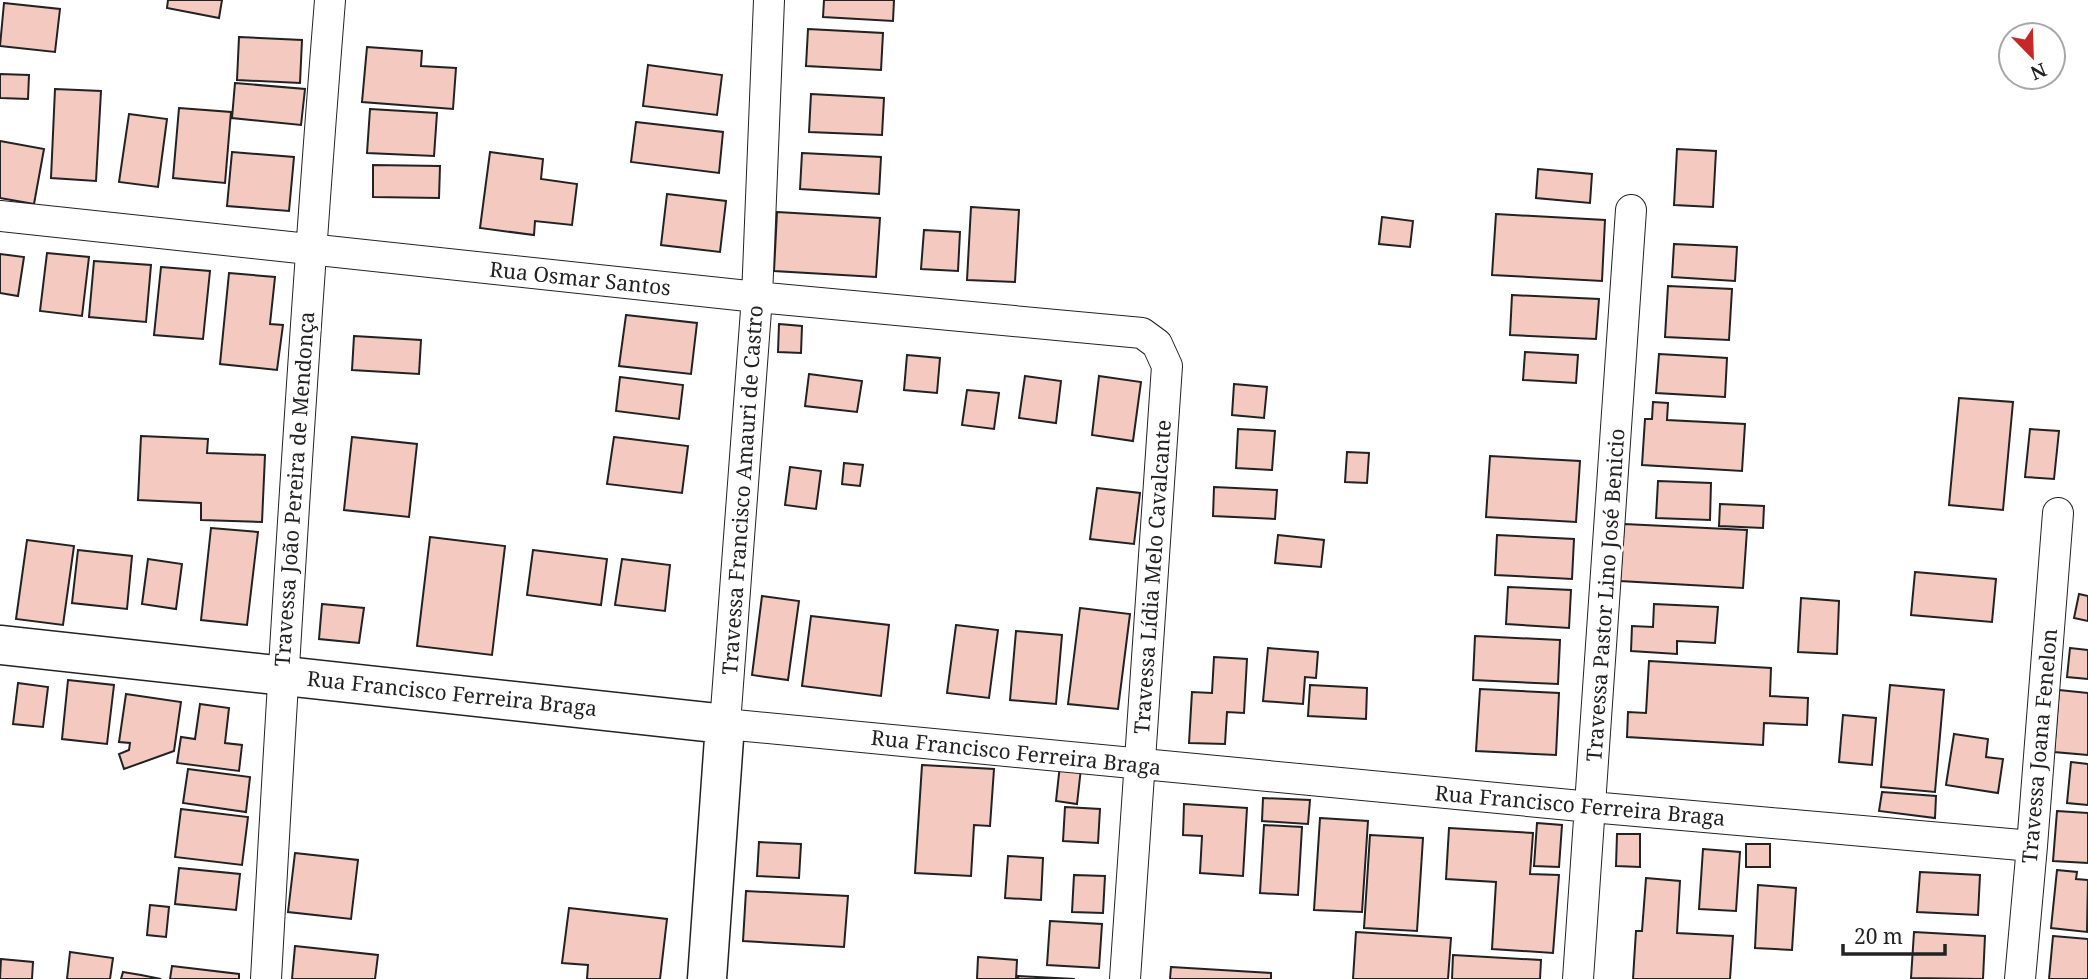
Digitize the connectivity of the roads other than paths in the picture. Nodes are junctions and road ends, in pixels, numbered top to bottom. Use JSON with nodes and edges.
{"nodes":[{"id":1,"x":330,"y":0,"type":"edge"},
{"id":2,"x":769,"y":0,"type":"edge"},
{"id":3,"x":1632,"y":210,"type":"dead end"},
{"id":4,"x":0,"y":215,"type":"edge"},
{"id":5,"x":310,"y":250,"type":"junction"},
{"id":6,"x":757,"y":297,"type":"junction"},
{"id":7,"x":1157,"y":344,"type":"joint"},
{"id":8,"x":2058,"y":513,"type":"dead end"},
{"id":9,"x":0,"y":645,"type":"edge"},
{"id":10,"x":283,"y":675,"type":"junction"},
{"id":11,"x":725,"y":724,"type":"junction"},
{"id":12,"x":1140,"y":765,"type":"junction"},
{"id":13,"x":1591,"y":807,"type":"junction"},
{"id":14,"x":2032,"y":846,"type":"junction"},
{"id":15,"x":266,"y":979,"type":"edge"},
{"id":16,"x":707,"y":979,"type":"edge"},
{"id":17,"x":1125,"y":979,"type":"edge"},
{"id":18,"x":1578,"y":979,"type":"edge"},
{"id":19,"x":2020,"y":979,"type":"edge"}],
"edges":[{"from":1,"to":5,"type":"street","name":"Travessa João Pereira de Mendonça"},
{"from":2,"to":6,"type":"street","name":"Travessa Francisco Amauri de Castro"},
{"from":3,"to":13,"type":"street","name":"Travessa Pastor Lino José Benicio"},
{"from":4,"to":5,"type":"street","name":"Rua Osmar Santos"},
{"from":5,"to":6,"type":"street","name":"Rua Osmar Santos"},
{"from":5,"to":10,"type":"street","name":"Travessa João Pereira de Mendonça"},
{"from":6,"to":7,"type":"street","name":"Rua Osmar Santos"},
{"from":6,"to":11,"type":"street","name":"Travessa Francisco Amauri de Castro"},
{"from":7,"to":12,"type":"street","name":"Travessa Lídia Melo Cavalcante"},
{"from":8,"to":14,"type":"street","name":"Travessa Joana Fenelon"},
{"from":9,"to":10,"type":"street","name":"Rua Francisco Ferreira Braga"},
{"from":10,"to":11,"type":"street","name":"Rua Francisco Ferreira Braga"},
{"from":10,"to":15,"type":"street","name":"Travessa João Pereira de Mendonça"},
{"from":11,"to":12,"type":"street","name":"Rua Francisco Ferreira Braga"},
{"from":11,"to":16,"type":"street","name":"Travessa Francisco Amauri de Castro"},
{"from":12,"to":13,"type":"street","name":"Rua Francisco Ferreira Braga"},
{"from":12,"to":17,"type":"street","name":"Travessa Lídia Melo Cavalcante"},
{"from":13,"to":14,"type":"street","name":"Rua Francisco Ferreira Braga"},
{"from":13,"to":18,"type":"street","name":"Travessa Pastor Lino José Benicio"},
{"from":14,"to":19,"type":"street","name":"Travessa Joana Fenelon"}]}
